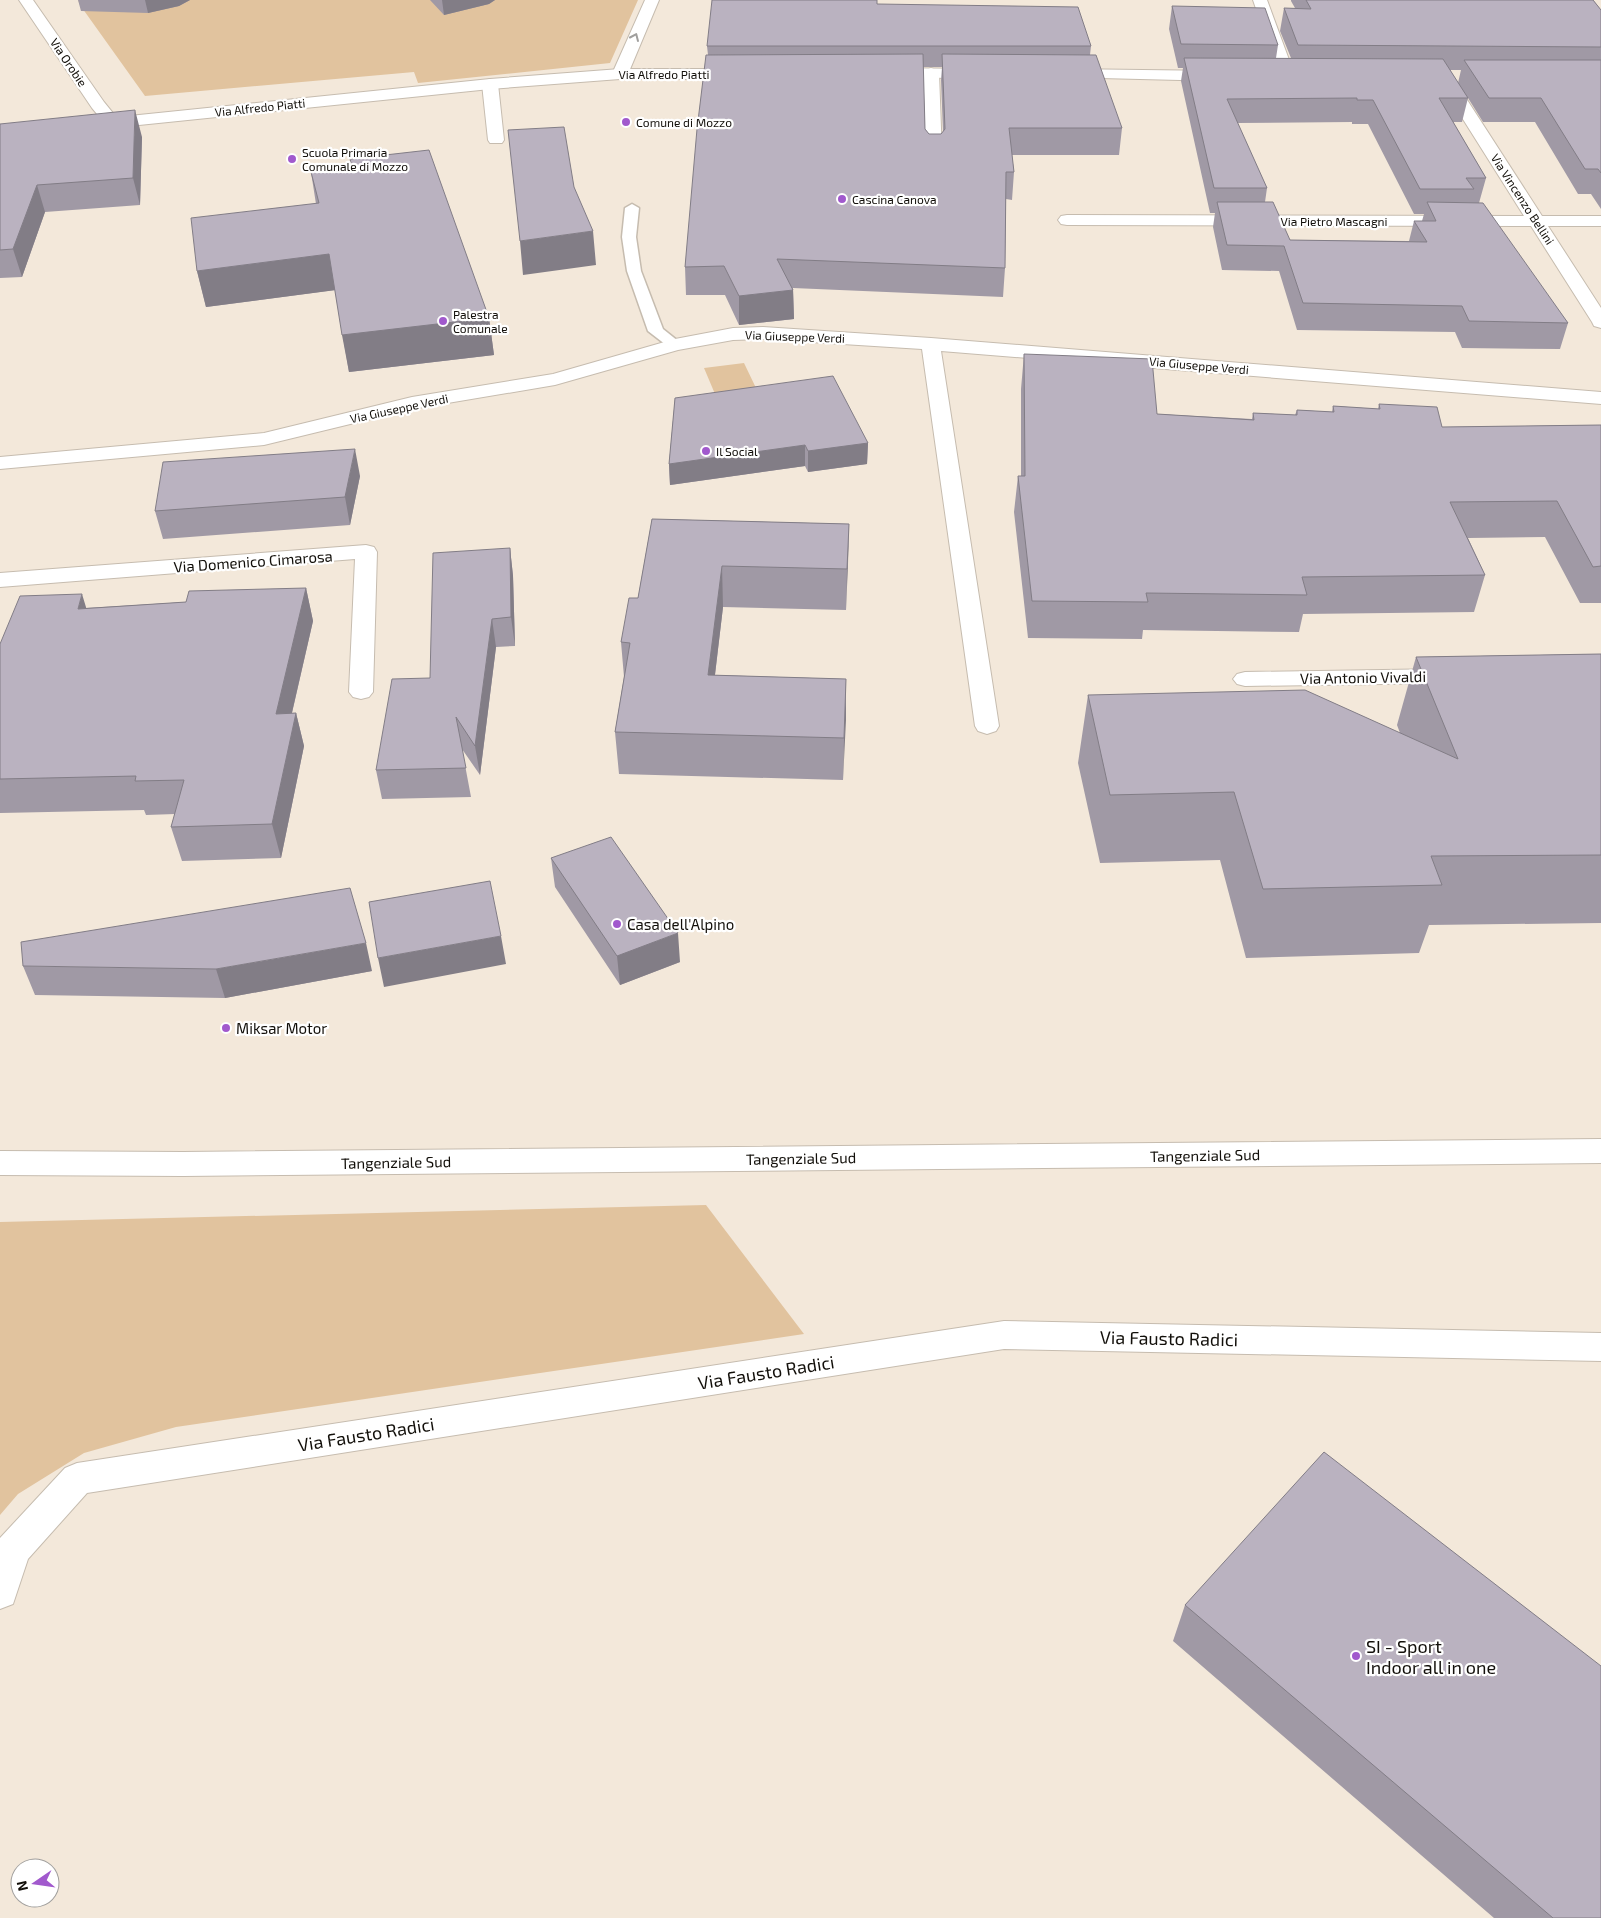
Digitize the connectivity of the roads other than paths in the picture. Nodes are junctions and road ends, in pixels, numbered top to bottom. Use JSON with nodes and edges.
{"nodes":[{"id":1,"x":26,"y":0,"type":"edge"},
{"id":2,"x":652,"y":0,"type":"edge"},
{"id":3,"x":1260,"y":0,"type":"edge"},
{"id":4,"x":871,"y":73,"type":"edge"},
{"id":5,"x":931,"y":73,"type":"junction"},
{"id":6,"x":620,"y":74,"type":"junction"},
{"id":7,"x":751,"y":74,"type":"edge"},
{"id":8,"x":1000,"y":74,"type":"edge"},
{"id":9,"x":1050,"y":74,"type":"edge"},
{"id":10,"x":1238,"y":76,"type":"edge"},
{"id":11,"x":1267,"y":76,"type":"edge"},
{"id":12,"x":1287,"y":76,"type":"junction"},
{"id":13,"x":1307,"y":76,"type":"edge"},
{"id":14,"x":1464,"y":77,"type":"edge"},
{"id":15,"x":490,"y":84,"type":"junction"},
{"id":16,"x":113,"y":123,"type":"junction"},
{"id":17,"x":84,"y":126,"type":"edge"},
{"id":18,"x":496,"y":140,"type":"dead end"},
{"id":19,"x":934,"y":156,"type":"edge"},
{"id":20,"x":632,"y":208,"type":"dead end"},
{"id":21,"x":1067,"y":220,"type":"dead end"},
{"id":22,"x":1538,"y":221,"type":"junction"},
{"id":23,"x":1601,"y":221,"type":"edge"},
{"id":24,"x":1601,"y":322,"type":"edge"},
{"id":25,"x":931,"y":344,"type":"junction"},
{"id":26,"x":675,"y":345,"type":"junction"},
{"id":27,"x":1601,"y":398,"type":"edge"},
{"id":28,"x":0,"y":463,"type":"edge"},
{"id":29,"x":0,"y":580,"type":"edge"},
{"id":30,"x":1472,"y":675,"type":"edge"},
{"id":31,"x":1245,"y":679,"type":"dead end"},
{"id":32,"x":362,"y":692,"type":"dead end"},
{"id":33,"x":987,"y":726,"type":"dead end"},
{"id":34,"x":1601,"y":1151,"type":"edge"},
{"id":35,"x":0,"y":1163,"type":"edge"},
{"id":36,"x":1601,"y":1347,"type":"edge"},
{"id":37,"x":0,"y":1592,"type":"edge"}],
"edges":[{"from":1,"to":16,"type":"main road","name":"Via Orobie"},
{"from":6,"to":2,"type":"main road","one_way":true},
{"from":3,"to":12,"type":"main road"},
{"from":4,"to":5,"type":"main road"},
{"from":5,"to":8,"type":"main road"},
{"from":5,"to":19,"type":"main road"},
{"from":6,"to":7,"type":"main road","name":"Via Alfredo Piatti"},
{"from":6,"to":15,"type":"main road","name":"Via Alfredo Piatti"},
{"from":9,"to":10,"type":"main road"},
{"from":11,"to":12,"type":"main road"},
{"from":12,"to":13,"type":"main road"},
{"from":14,"to":22,"type":"main road","name":"Via Vincenzo Bellini"},
{"from":15,"to":16,"type":"main road","name":"Via Alfredo Piatti"},
{"from":15,"to":18,"type":"main road"},
{"from":16,"to":17,"type":"main road","name":"Via Alfredo Piatti"},
{"from":20,"to":26,"type":"lane"},
{"from":21,"to":22,"type":"main road","name":"Via Pietro Mascagni"},
{"from":22,"to":23,"type":"main road","name":"Via Pietro Mascagni"},
{"from":22,"to":24,"type":"main road","name":"Via Vincenzo Bellini"},
{"from":25,"to":26,"type":"main road","name":"Via Giuseppe Verdi"},
{"from":25,"to":27,"type":"main road","name":"Via Giuseppe Verdi"},
{"from":25,"to":33,"type":"main road"},
{"from":26,"to":28,"type":"main road","name":"Via Giuseppe Verdi"},
{"from":29,"to":32,"type":"main road","name":"Via Domenico Cimarosa"},
{"from":30,"to":31,"type":"main road","name":"Via Antonio Vivaldi"},
{"from":34,"to":35,"type":"main road","name":"Tangenziale Sud"},
{"from":36,"to":37,"type":"main road","name":"Via Fausto Radici"}]}
